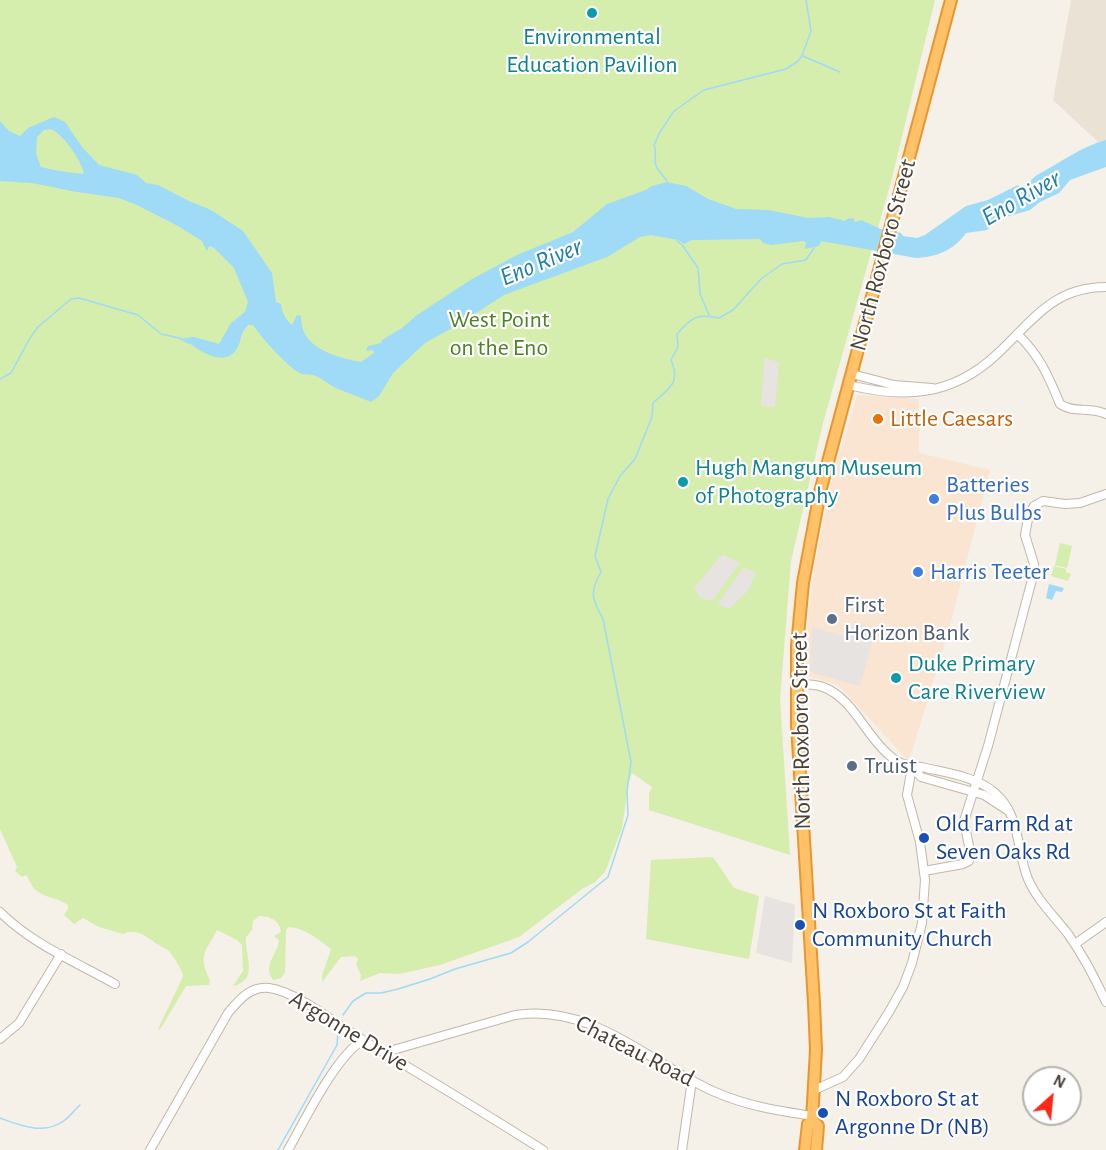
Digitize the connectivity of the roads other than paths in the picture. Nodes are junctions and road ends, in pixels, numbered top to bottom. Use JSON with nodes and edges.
{"nodes":[{"id":1,"x":951,"y":0,"type":"edge"},
{"id":2,"x":1106,"y":287,"type":"edge"},
{"id":3,"x":1017,"y":334,"type":"junction"},
{"id":4,"x":850,"y":380,"type":"junction"},
{"id":5,"x":1106,"y":414,"type":"edge"},
{"id":6,"x":1106,"y":494,"type":"edge"},
{"id":7,"x":796,"y":684,"type":"junction"},
{"id":8,"x":912,"y":767,"type":"junction"},
{"id":9,"x":976,"y":781,"type":"junction"},
{"id":10,"x":973,"y":791,"type":"junction"},
{"id":11,"x":1007,"y":810,"type":"junction"},
{"id":12,"x":924,"y":871,"type":"junction"},
{"id":13,"x":0,"y":912,"type":"edge"},
{"id":14,"x":1106,"y":922,"type":"edge"},
{"id":15,"x":1075,"y":944,"type":"junction"},
{"id":16,"x":61,"y":954,"type":"junction"},
{"id":17,"x":116,"y":984,"type":"dead end"},
{"id":18,"x":1106,"y":1002,"type":"edge"},
{"id":19,"x":0,"y":1040,"type":"edge"},
{"id":20,"x":363,"y":1040,"type":"junction"},
{"id":21,"x":386,"y":1053,"type":"junction"},
{"id":22,"x":692,"y":1080,"type":"junction"},
{"id":23,"x":814,"y":1090,"type":"junction"},
{"id":24,"x":812,"y":1118,"type":"junction"},
{"id":25,"x":150,"y":1150,"type":"edge"},
{"id":26,"x":288,"y":1150,"type":"edge"},
{"id":27,"x":543,"y":1150,"type":"edge"},
{"id":28,"x":682,"y":1150,"type":"edge"},
{"id":29,"x":805,"y":1150,"type":"edge"},
{"id":30,"x":816,"y":1150,"type":"edge"}],
"edges":[{"from":1,"to":4,"type":"highway","name":"North Roxboro Street"},
{"from":2,"to":3,"type":"street"},
{"from":3,"to":4,"type":"street"},
{"from":3,"to":5,"type":"street"},
{"from":4,"to":7,"type":"highway","name":"North Roxboro Street"},
{"from":6,"to":9,"type":"street"},
{"from":7,"to":8,"type":"street"},
{"from":7,"to":23,"type":"highway","name":"North Roxboro Street"},
{"from":8,"to":9,"type":"street"},
{"from":8,"to":10,"type":"street"},
{"from":8,"to":12,"type":"street"},
{"from":9,"to":10,"type":"street"},
{"from":9,"to":11,"type":"street"},
{"from":10,"to":11,"type":"street"},
{"from":10,"to":12,"type":"street"},
{"from":11,"to":15,"type":"street"},
{"from":12,"to":23,"type":"street"},
{"from":13,"to":16,"type":"street"},
{"from":14,"to":15,"type":"street"},
{"from":15,"to":18,"type":"street"},
{"from":16,"to":17,"type":"street"},
{"from":16,"to":19,"type":"street"},
{"from":20,"to":21,"type":"street","name":"Argonne Drive"},
{"from":20,"to":25,"type":"street","name":"Argonne Drive"},
{"from":20,"to":26,"type":"street"},
{"from":21,"to":22,"type":"street","name":"Chateau Road"},
{"from":21,"to":27,"type":"street","name":"Argonne Drive"},
{"from":22,"to":24,"type":"street","name":"Chateau Road"},
{"from":22,"to":28,"type":"street"},
{"from":23,"to":24,"type":"highway","name":"North Roxboro Street"},
{"from":24,"to":29,"type":"highway","name":"North Roxboro Street"},
{"from":24,"to":30,"type":"highway","name":"North Roxboro Street"}]}
